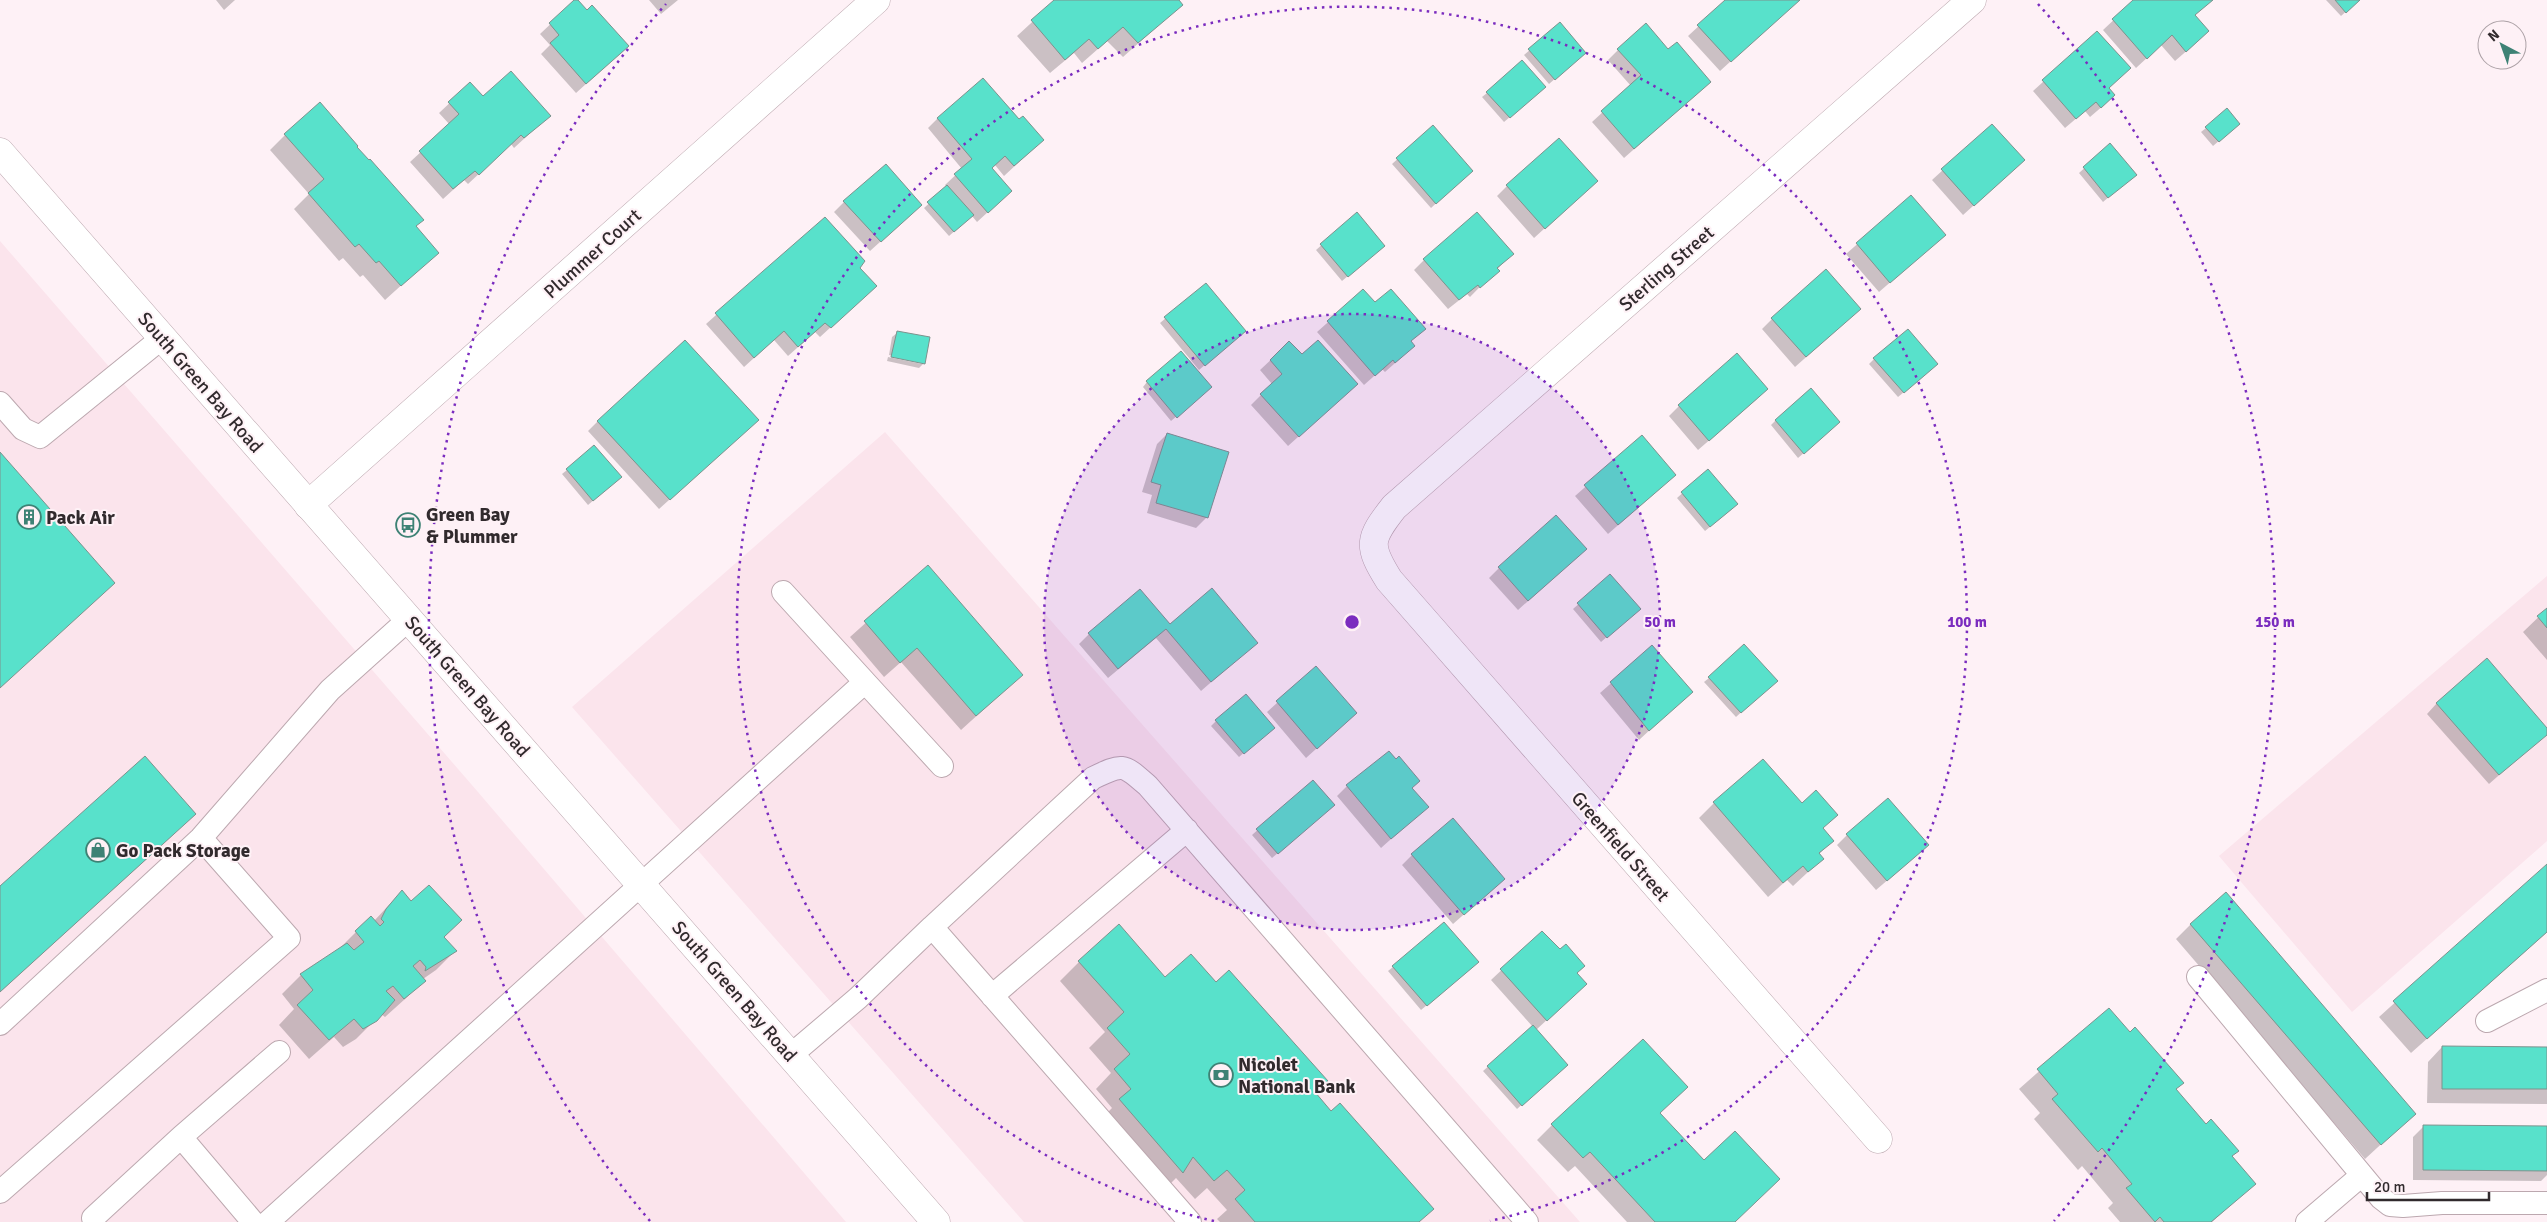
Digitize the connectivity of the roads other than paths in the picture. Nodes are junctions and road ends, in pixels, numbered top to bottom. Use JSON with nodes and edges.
{"nodes":[{"id":1,"x":876,"y":0,"type":"edge"},
{"id":2,"x":1972,"y":0,"type":"edge"},
{"id":3,"x":0,"y":152,"type":"edge"},
{"id":4,"x":162,"y":338,"type":"junction"},
{"id":5,"x":0,"y":403,"type":"edge"},
{"id":6,"x":308,"y":505,"type":"junction"},
{"id":7,"x":1372,"y":546,"type":"joint"},
{"id":8,"x":783,"y":592,"type":"dead end"},
{"id":9,"x":409,"y":619,"type":"junction"},
{"id":10,"x":865,"y":682,"type":"junction"},
{"id":11,"x":942,"y":766,"type":"dead end"},
{"id":12,"x":1186,"y":830,"type":"junction"},
{"id":13,"x":201,"y":838,"type":"junction"},
{"id":14,"x":641,"y":884,"type":"junction"},
{"id":15,"x":932,"y":927,"type":"junction"},
{"id":16,"x":2198,"y":977,"type":"dead end"},
{"id":17,"x":2547,"y":990,"type":"edge"},
{"id":18,"x":992,"y":996,"type":"junction"},
{"id":19,"x":2487,"y":1021,"type":"dead end"},
{"id":20,"x":0,"y":1024,"type":"edge"},
{"id":21,"x":278,"y":1052,"type":"dead end"},
{"id":22,"x":791,"y":1056,"type":"junction"},
{"id":23,"x":181,"y":1137,"type":"junction"},
{"id":24,"x":1878,"y":1139,"type":"dead end"},
{"id":25,"x":2362,"y":1175,"type":"junction"},
{"id":26,"x":0,"y":1192,"type":"edge"},
{"id":27,"x":2547,"y":1203,"type":"edge"},
{"id":28,"x":93,"y":1218,"type":"dead end"},
{"id":29,"x":253,"y":1222,"type":"edge"},
{"id":30,"x":268,"y":1222,"type":"edge"},
{"id":31,"x":936,"y":1222,"type":"edge"},
{"id":32,"x":1190,"y":1222,"type":"edge"},
{"id":33,"x":1527,"y":1222,"type":"edge"},
{"id":34,"x":2307,"y":1222,"type":"edge"}],
"edges":[{"from":1,"to":6,"type":"street","name":"Plummer Court"},
{"from":2,"to":7,"type":"street","name":"Sterling Street"},
{"from":3,"to":4,"type":"street","name":"South Green Bay Road"},
{"from":4,"to":5,"type":"lane"},
{"from":4,"to":6,"type":"street","name":"South Green Bay Road"},
{"from":6,"to":9,"type":"street","name":"South Green Bay Road"},
{"from":7,"to":24,"type":"street","name":"Greenfield Street"},
{"from":8,"to":10,"type":"lane"},
{"from":9,"to":13,"type":"lane"},
{"from":9,"to":14,"type":"street","name":"South Green Bay Road"},
{"from":10,"to":11,"type":"lane"},
{"from":10,"to":14,"type":"lane"},
{"from":12,"to":15,"type":"lane"},
{"from":12,"to":18,"type":"lane"},
{"from":12,"to":33,"type":"lane"},
{"from":13,"to":20,"type":"lane"},
{"from":13,"to":26,"type":"lane"},
{"from":14,"to":22,"type":"street","name":"South Green Bay Road"},
{"from":14,"to":30,"type":"lane"},
{"from":15,"to":18,"type":"lane"},
{"from":15,"to":22,"type":"lane"},
{"from":16,"to":25,"type":"lane"},
{"from":17,"to":19,"type":"lane"},
{"from":18,"to":32,"type":"lane"},
{"from":21,"to":23,"type":"lane"},
{"from":22,"to":31,"type":"street","name":"South Green Bay Road"},
{"from":23,"to":28,"type":"lane"},
{"from":23,"to":29,"type":"lane"},
{"from":25,"to":27,"type":"lane"},
{"from":25,"to":34,"type":"lane"}]}
